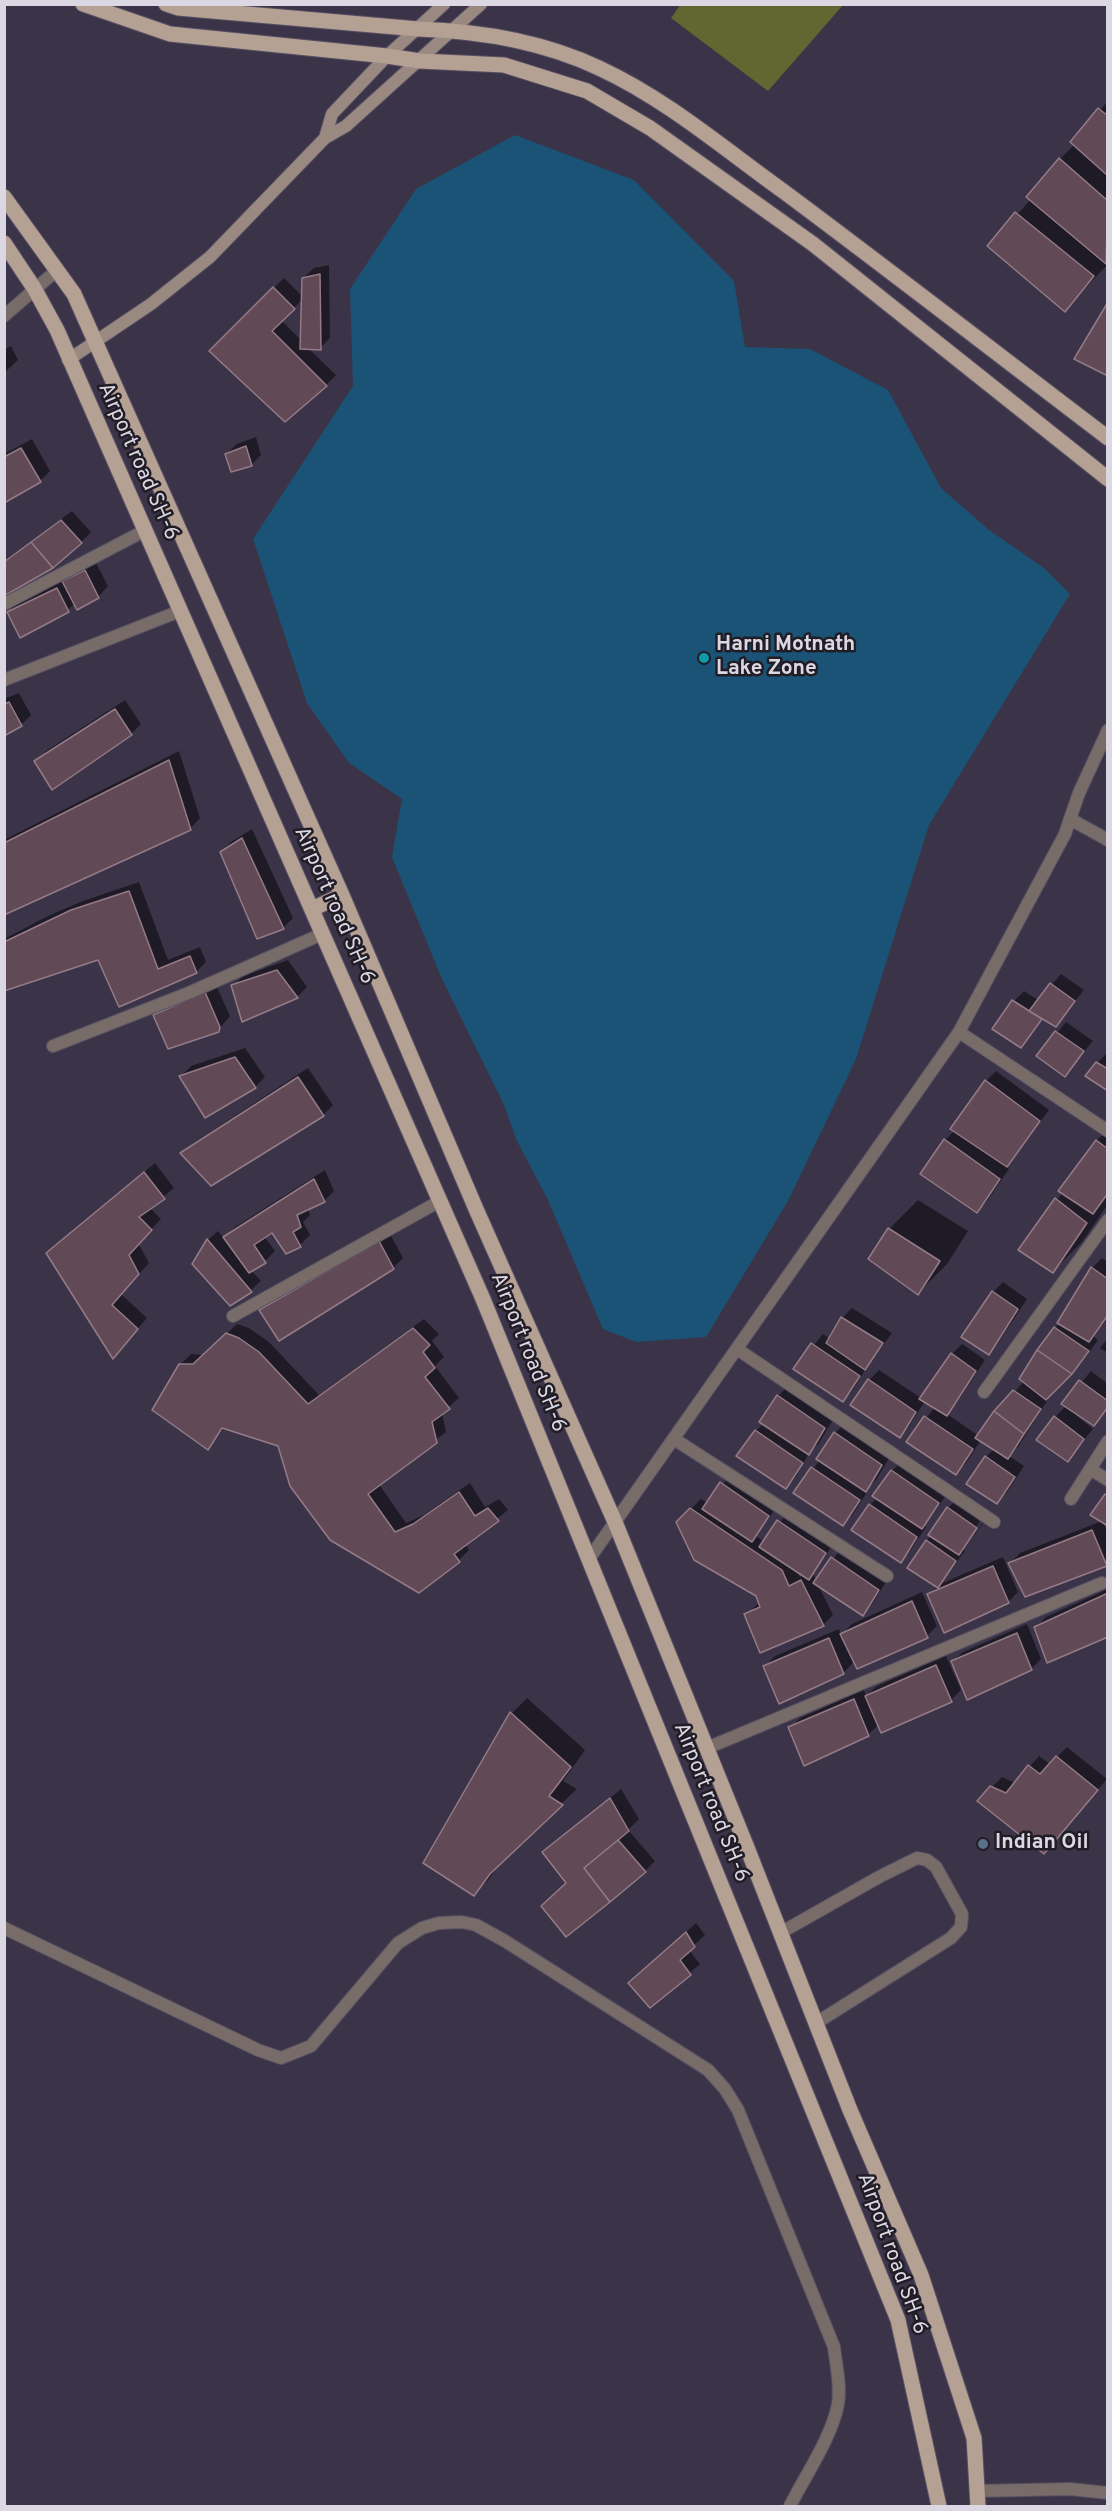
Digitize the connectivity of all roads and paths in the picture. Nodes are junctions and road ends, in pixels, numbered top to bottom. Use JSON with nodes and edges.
{"nodes":[{"id":1,"x":83,"y":4,"type":"edge"},
{"id":2,"x":166,"y":4,"type":"edge"},
{"id":3,"x":444,"y":4,"type":"edge"},
{"id":4,"x":481,"y":4,"type":"edge"},
{"id":5,"x":193,"y":7,"type":"edge"},
{"id":6,"x":418,"y":29,"type":"junction"},
{"id":7,"x":455,"y":30,"type":"junction"},
{"id":8,"x":387,"y":56,"type":"junction"},
{"id":9,"x":420,"y":61,"type":"junction"},
{"id":10,"x":325,"y":138,"type":"junction"},
{"id":11,"x":4,"y":197,"type":"edge"},
{"id":12,"x":4,"y":243,"type":"edge"},
{"id":13,"x":56,"y":271,"type":"junction"},
{"id":14,"x":34,"y":288,"type":"junction"},
{"id":15,"x":4,"y":316,"type":"edge"},
{"id":16,"x":96,"y":343,"type":"junction"},
{"id":17,"x":68,"y":360,"type":"junction"},
{"id":18,"x":1107,"y":438,"type":"edge"},
{"id":19,"x":1107,"y":479,"type":"edge"},
{"id":20,"x":144,"y":531,"type":"junction"},
{"id":21,"x":4,"y":604,"type":"edge"},
{"id":22,"x":180,"y":611,"type":"junction"},
{"id":23,"x":4,"y":680,"type":"edge"},
{"id":24,"x":1107,"y":730,"type":"edge"},
{"id":25,"x":1070,"y":819,"type":"junction"},
{"id":26,"x":1107,"y":840,"type":"edge"},
{"id":27,"x":342,"y":895,"type":"junction"},
{"id":28,"x":312,"y":909,"type":"junction"},
{"id":29,"x":322,"y":934,"type":"junction"},
{"id":30,"x":959,"y":1032,"type":"junction"},
{"id":31,"x":53,"y":1046,"type":"dead end"},
{"id":32,"x":1107,"y":1131,"type":"edge"},
{"id":33,"x":440,"y":1201,"type":"junction"},
{"id":34,"x":1107,"y":1220,"type":"edge"},
{"id":35,"x":233,"y":1316,"type":"dead end"},
{"id":36,"x":737,"y":1350,"type":"junction"},
{"id":37,"x":984,"y":1392,"type":"dead end"},
{"id":38,"x":674,"y":1439,"type":"junction"},
{"id":39,"x":1107,"y":1440,"type":"edge"},
{"id":40,"x":1090,"y":1469,"type":"junction"},
{"id":41,"x":1107,"y":1480,"type":"edge"},
{"id":42,"x":1071,"y":1499,"type":"dead end"},
{"id":43,"x":615,"y":1522,"type":"junction"},
{"id":44,"x":994,"y":1522,"type":"dead end"},
{"id":45,"x":589,"y":1559,"type":"junction"},
{"id":46,"x":887,"y":1576,"type":"dead end"},
{"id":47,"x":1102,"y":1583,"type":"dead end"},
{"id":48,"x":707,"y":1748,"type":"junction"},
{"id":49,"x":4,"y":1928,"type":"edge"},
{"id":50,"x":780,"y":1933,"type":"junction"},
{"id":51,"x":816,"y":2023,"type":"junction"},
{"id":52,"x":1107,"y":2493,"type":"edge"},
{"id":53,"x":978,"y":2499,"type":"edge"},
{"id":54,"x":790,"y":2506,"type":"edge"},
{"id":55,"x":939,"y":2506,"type":"edge"}],
"edges":[{"from":1,"to":8,"type":"main road"},
{"from":2,"to":5,"type":"main road"},
{"from":3,"to":6,"type":"main road"},
{"from":4,"to":7,"type":"main road"},
{"from":5,"to":6,"type":"main road"},
{"from":6,"to":7,"type":"main road"},
{"from":6,"to":8,"type":"main road"},
{"from":7,"to":9,"type":"main road"},
{"from":7,"to":18,"type":"main road"},
{"from":8,"to":9,"type":"main road"},
{"from":8,"to":10,"type":"main road"},
{"from":9,"to":10,"type":"main road"},
{"from":9,"to":19,"type":"main road"},
{"from":10,"to":16,"type":"main road"},
{"from":11,"to":13,"type":"main road"},
{"from":12,"to":14,"type":"main road","name":"Airport road SH-6"},
{"from":13,"to":14,"type":"street"},
{"from":13,"to":16,"type":"main road"},
{"from":14,"to":15,"type":"street"},
{"from":14,"to":17,"type":"main road","name":"Airport road SH-6"},
{"from":16,"to":17,"type":"main road"},
{"from":16,"to":27,"type":"main road"},
{"from":17,"to":20,"type":"main road","name":"Airport road SH-6"},
{"from":20,"to":21,"type":"street"},
{"from":20,"to":22,"type":"main road","name":"Airport road SH-6"},
{"from":22,"to":23,"type":"street"},
{"from":22,"to":28,"type":"main road","name":"Airport road SH-6"},
{"from":24,"to":25,"type":"street"},
{"from":25,"to":26,"type":"street"},
{"from":25,"to":30,"type":"street"},
{"from":27,"to":28,"type":"main road"},
{"from":27,"to":43,"type":"main road"},
{"from":28,"to":29,"type":"main road","name":"Airport road SH-6"},
{"from":29,"to":31,"type":"street"},
{"from":29,"to":33,"type":"main road","name":"Airport road SH-6"},
{"from":30,"to":32,"type":"street"},
{"from":30,"to":36,"type":"street"},
{"from":33,"to":35,"type":"street"},
{"from":33,"to":45,"type":"main road","name":"Airport road SH-6"},
{"from":34,"to":37,"type":"street"},
{"from":36,"to":38,"type":"street"},
{"from":36,"to":44,"type":"street"},
{"from":38,"to":43,"type":"street"},
{"from":38,"to":46,"type":"street"},
{"from":39,"to":40,"type":"street"},
{"from":40,"to":41,"type":"street"},
{"from":40,"to":42,"type":"street"},
{"from":43,"to":45,"type":"street"},
{"from":43,"to":48,"type":"main road"},
{"from":45,"to":55,"type":"main road","name":"Airport road SH-6"},
{"from":47,"to":48,"type":"street"},
{"from":48,"to":50,"type":"main road"},
{"from":49,"to":54,"type":"street"},
{"from":50,"to":51,"type":"main road"},
{"from":50,"to":51,"type":"street"},
{"from":51,"to":53,"type":"main road"},
{"from":52,"to":53,"type":"street"}]}
